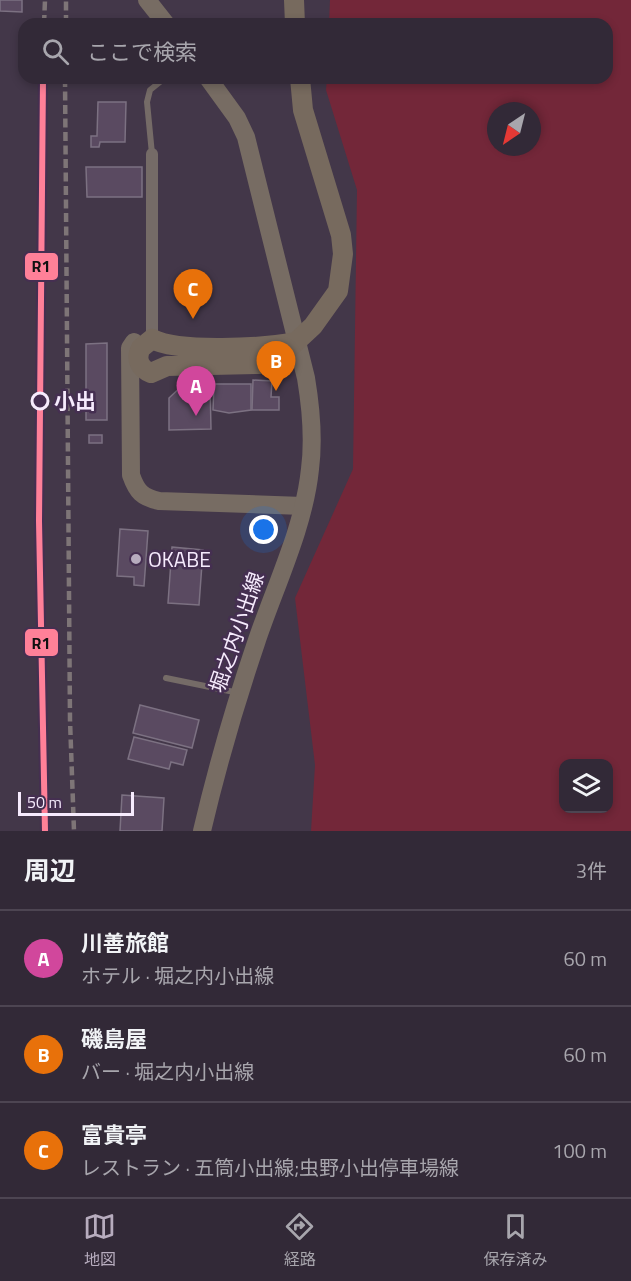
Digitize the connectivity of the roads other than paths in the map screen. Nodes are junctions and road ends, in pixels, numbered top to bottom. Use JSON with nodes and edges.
{"nodes":[{"id":1,"x":147,"y":0,"type":"edge"},
{"id":2,"x":294,"y":0,"type":"edge"},
{"id":3,"x":161,"y":18,"type":"edge"},
{"id":4,"x":295,"y":18,"type":"edge"},
{"id":5,"x":158,"y":84,"type":"edge"},
{"id":6,"x":212,"y":84,"type":"edge"},
{"id":7,"x":301,"y":84,"type":"edge"},
{"id":8,"x":152,"y":154,"type":"joint"},
{"id":9,"x":152,"y":339,"type":"junction"},
{"id":10,"x":295,"y":342,"type":"junction"},
{"id":11,"x":303,"y":506,"type":"junction"},
{"id":12,"x":166,"y":678,"type":"dead end"},
{"id":13,"x":239,"y":693,"type":"junction"},
{"id":14,"x":202,"y":831,"type":"edge"}],
"edges":[{"from":1,"to":3,"type":"main road"},
{"from":2,"to":4,"type":"main road"},
{"from":5,"to":8,"type":"lane"},
{"from":6,"to":10,"type":"main road","name":"堀之内小出線"},
{"from":7,"to":10,"type":"main road"},
{"from":8,"to":9,"type":"street"},
{"from":9,"to":10,"type":"main road"},
{"from":9,"to":10,"type":"main road"},
{"from":9,"to":11,"type":"main road"},
{"from":10,"to":11,"type":"main road","name":"堀之内小出線"},
{"from":11,"to":13,"type":"main road","name":"堀之内小出線"},
{"from":12,"to":13,"type":"lane"},
{"from":13,"to":14,"type":"main road","name":"堀之内小出線"}]}
